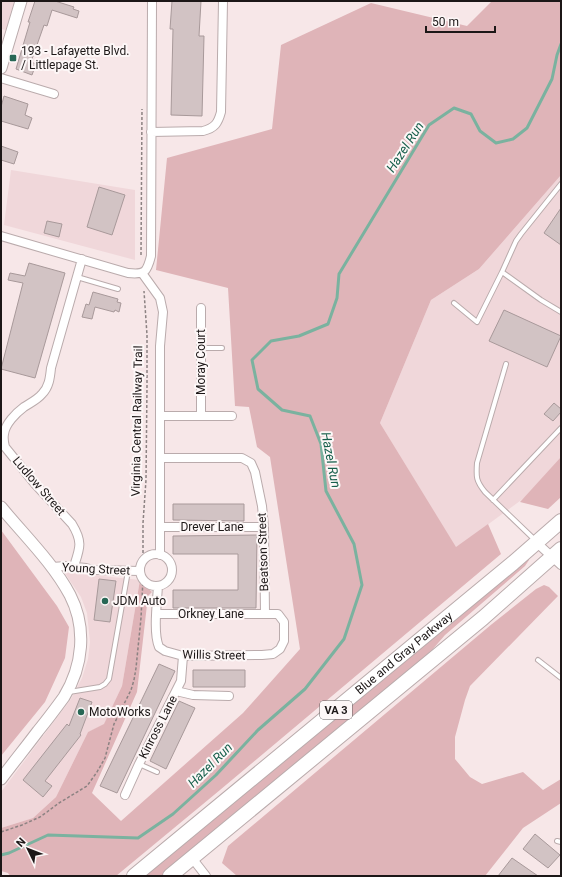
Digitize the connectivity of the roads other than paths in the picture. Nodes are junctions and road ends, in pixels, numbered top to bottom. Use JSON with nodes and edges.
{"nodes":[{"id":1,"x":21,"y":1,"type":"edge"},
{"id":2,"x":152,"y":1,"type":"edge"},
{"id":3,"x":223,"y":1,"type":"edge"},
{"id":4,"x":5,"y":40,"type":"edge"},
{"id":5,"x":1,"y":68,"type":"edge"},
{"id":6,"x":1,"y":78,"type":"edge"},
{"id":7,"x":54,"y":94,"type":"dead end"},
{"id":8,"x":151,"y":132,"type":"junction"},
{"id":9,"x":561,"y":184,"type":"edge"},
{"id":10,"x":1,"y":236,"type":"edge"},
{"id":11,"x":82,"y":259,"type":"junction"},
{"id":12,"x":502,"y":272,"type":"junction"},
{"id":13,"x":142,"y":273,"type":"junction"},
{"id":14,"x":77,"y":276,"type":"junction"},
{"id":15,"x":118,"y":289,"type":"dead end"},
{"id":16,"x":454,"y":303,"type":"dead end"},
{"id":17,"x":201,"y":308,"type":"dead end"},
{"id":18,"x":561,"y":312,"type":"edge"},
{"id":19,"x":201,"y":348,"type":"junction"},
{"id":20,"x":222,"y":348,"type":"dead end"},
{"id":21,"x":506,"y":364,"type":"dead end"},
{"id":22,"x":160,"y":416,"type":"junction"},
{"id":23,"x":201,"y":416,"type":"junction"},
{"id":24,"x":232,"y":416,"type":"dead end"},
{"id":25,"x":561,"y":428,"type":"edge"},
{"id":26,"x":160,"y":458,"type":"junction"},
{"id":27,"x":493,"y":500,"type":"junction"},
{"id":28,"x":1,"y":507,"type":"edge"},
{"id":29,"x":561,"y":521,"type":"edge"},
{"id":30,"x":160,"y":527,"type":"junction"},
{"id":31,"x":264,"y":527,"type":"junction"},
{"id":32,"x":537,"y":543,"type":"junction"},
{"id":33,"x":160,"y":555,"type":"junction"},
{"id":34,"x":558,"y":557,"type":"edge"},
{"id":35,"x":74,"y":566,"type":"junction"},
{"id":36,"x":52,"y":567,"type":"junction"},
{"id":37,"x":128,"y":571,"type":"junction"},
{"id":38,"x":140,"y":571,"type":"junction"},
{"id":39,"x":158,"y":586,"type":"junction"},
{"id":40,"x":157,"y":614,"type":"junction"},
{"id":41,"x":265,"y":614,"type":"junction"},
{"id":42,"x":183,"y":656,"type":"junction"},
{"id":43,"x":538,"y":660,"type":"dead end"},
{"id":44,"x":561,"y":678,"type":"edge"},
{"id":45,"x":176,"y":691,"type":"junction"},
{"id":46,"x":66,"y":692,"type":"junction"},
{"id":47,"x":229,"y":696,"type":"dead end"},
{"id":48,"x":140,"y":764,"type":"junction"},
{"id":49,"x":157,"y":772,"type":"dead end"},
{"id":50,"x":1,"y":779,"type":"edge"},
{"id":51,"x":125,"y":795,"type":"dead end"},
{"id":52,"x":192,"y":858,"type":"junction"},
{"id":53,"x":134,"y":876,"type":"edge"},
{"id":54,"x":170,"y":876,"type":"edge"},
{"id":55,"x":206,"y":876,"type":"edge"}],
"edges":[{"from":1,"to":4,"type":"main road"},
{"from":2,"to":8,"type":"street"},
{"from":3,"to":8,"type":"street"},
{"from":4,"to":5,"type":"main road"},
{"from":6,"to":7,"type":"street"},
{"from":8,"to":13,"type":"street"},
{"from":9,"to":12,"type":"lane"},
{"from":10,"to":11,"type":"street"},
{"from":11,"to":13,"type":"street"},
{"from":11,"to":14,"type":"street","name":"Ludlow Street"},
{"from":12,"to":16,"type":"lane"},
{"from":12,"to":18,"type":"lane"},
{"from":13,"to":22,"type":"street"},
{"from":14,"to":15,"type":"lane"},
{"from":14,"to":35,"type":"street","name":"Ludlow Street"},
{"from":17,"to":19,"type":"street","name":"Moray Court"},
{"from":19,"to":20,"type":"lane"},
{"from":19,"to":23,"type":"street","name":"Moray Court"},
{"from":21,"to":27,"type":"lane"},
{"from":22,"to":23,"type":"street"},
{"from":22,"to":26,"type":"street"},
{"from":23,"to":24,"type":"street"},
{"from":25,"to":27,"type":"lane"},
{"from":26,"to":30,"type":"street"},
{"from":26,"to":31,"type":"street","name":"Beatson Street"},
{"from":27,"to":32,"type":"lane"},
{"from":28,"to":36,"type":"main road"},
{"from":29,"to":32,"type":"highway","name":"Blue and Gray Parkway","number":"VA 3"},
{"from":30,"to":31,"type":"street","name":"Drever Lane"},
{"from":30,"to":33,"type":"street"},
{"from":31,"to":41,"type":"street","name":"Beatson Street"},
{"from":32,"to":34,"type":"street"},
{"from":32,"to":53,"type":"highway","name":"Blue and Gray Parkway","number":"VA 3"},
{"from":33,"to":38,"type":"street"},
{"from":33,"to":39,"type":"street"},
{"from":34,"to":52,"type":"highway","name":"Blue and Gray Parkway","number":"VA 3"},
{"from":35,"to":36,"type":"street","name":"Young Street"},
{"from":35,"to":37,"type":"street","name":"Young Street"},
{"from":36,"to":46,"type":"main road"},
{"from":37,"to":38,"type":"street","name":"Young Street"},
{"from":37,"to":46,"type":"lane"},
{"from":38,"to":39,"type":"street"},
{"from":39,"to":40,"type":"street","name":"Willis Street"},
{"from":40,"to":41,"type":"street","name":"Orkney Lane"},
{"from":40,"to":42,"type":"street","name":"Willis Street"},
{"from":41,"to":42,"type":"street","name":"Willis Street"},
{"from":42,"to":45,"type":"street","name":"Kinross Lane"},
{"from":43,"to":44,"type":"lane"},
{"from":45,"to":47,"type":"street"},
{"from":45,"to":48,"type":"street","name":"Kinross Lane"},
{"from":46,"to":50,"type":"main road"},
{"from":48,"to":49,"type":"lane"},
{"from":48,"to":51,"type":"street","name":"Kinross Lane"},
{"from":52,"to":54,"type":"highway","name":"Blue and Gray Parkway","number":"VA 3"},
{"from":52,"to":55,"type":"street"}]}
